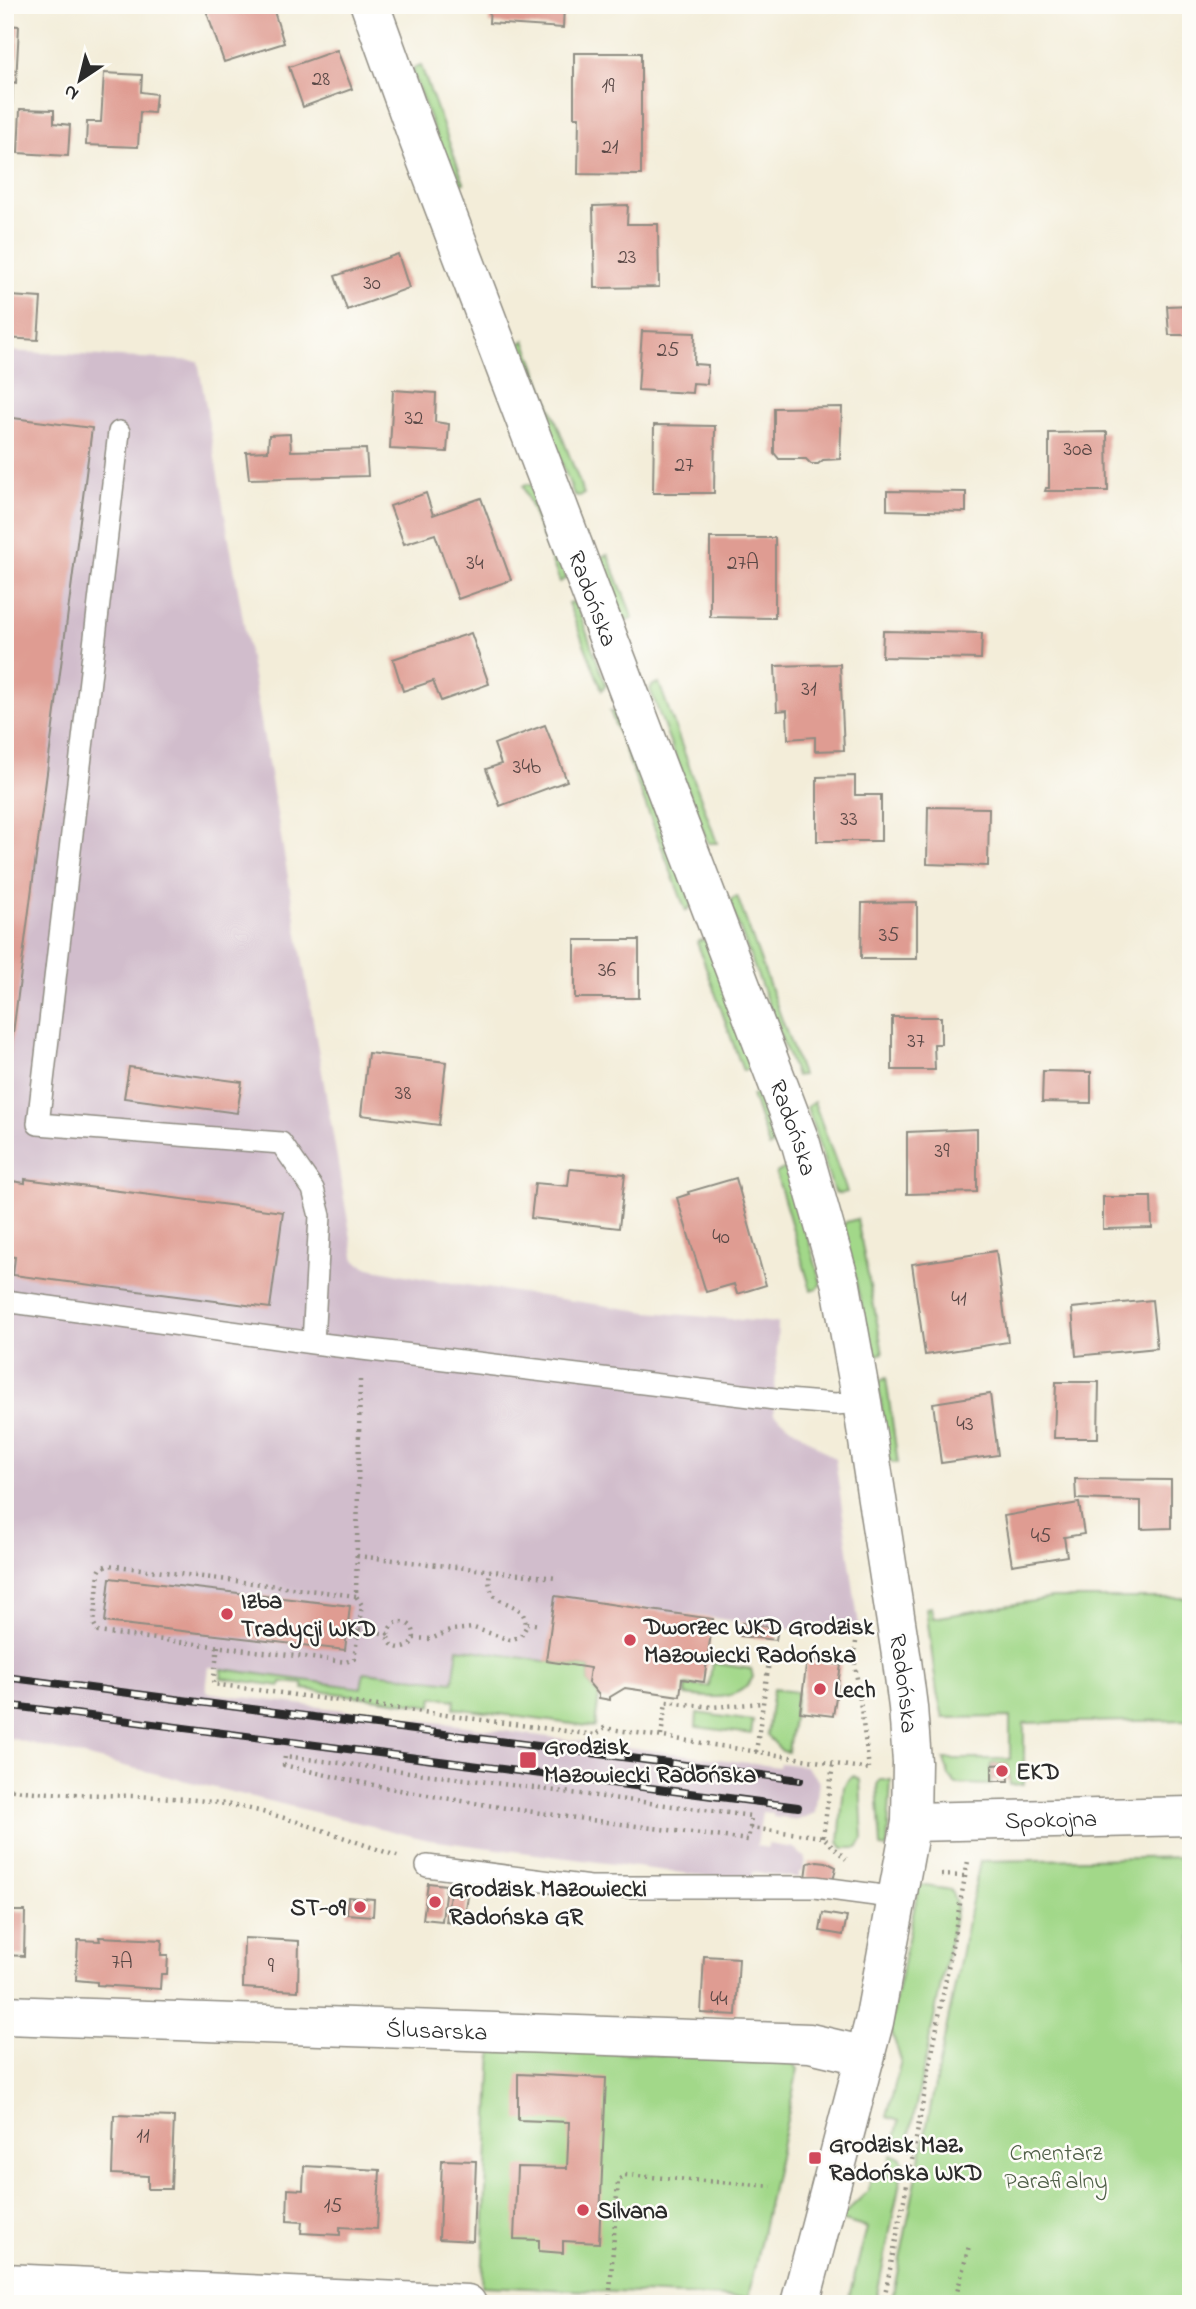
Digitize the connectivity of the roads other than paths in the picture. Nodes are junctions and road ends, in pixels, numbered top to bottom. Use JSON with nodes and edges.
{"nodes":[{"id":1,"x":370,"y":5,"type":"edge"},
{"id":2,"x":119,"y":432,"type":"dead end"},
{"id":3,"x":5,"y":1301,"type":"edge"},
{"id":4,"x":313,"y":1343,"type":"junction"},
{"id":5,"x":862,"y":1402,"type":"junction"},
{"id":6,"x":1191,"y":1816,"type":"edge"},
{"id":7,"x":911,"y":1822,"type":"junction"},
{"id":8,"x":428,"y":1866,"type":"road end"},
{"id":9,"x":898,"y":1898,"type":"junction"},
{"id":10,"x":5,"y":2015,"type":"edge"},
{"id":11,"x":866,"y":2056,"type":"junction"},
{"id":12,"x":5,"y":2283,"type":"edge"},
{"id":13,"x":467,"y":2304,"type":"edge"},
{"id":14,"x":800,"y":2304,"type":"edge"}],
"edges":[{"from":1,"to":5,"type":"street","name":"Radońska"},
{"from":2,"to":4,"type":"lane"},
{"from":3,"to":4,"type":"lane"},
{"from":4,"to":5,"type":"lane"},
{"from":5,"to":7,"type":"street","name":"Radońska"},
{"from":6,"to":7,"type":"street","name":"Spokojna"},
{"from":7,"to":9,"type":"street","name":"Radońska"},
{"from":8,"to":9,"type":"lane"},
{"from":9,"to":11,"type":"street","name":"Radońska"},
{"from":10,"to":11,"type":"street","name":"Ślusarska"},
{"from":11,"to":14,"type":"street","name":"Radońska"},
{"from":12,"to":13,"type":"street"}]}
